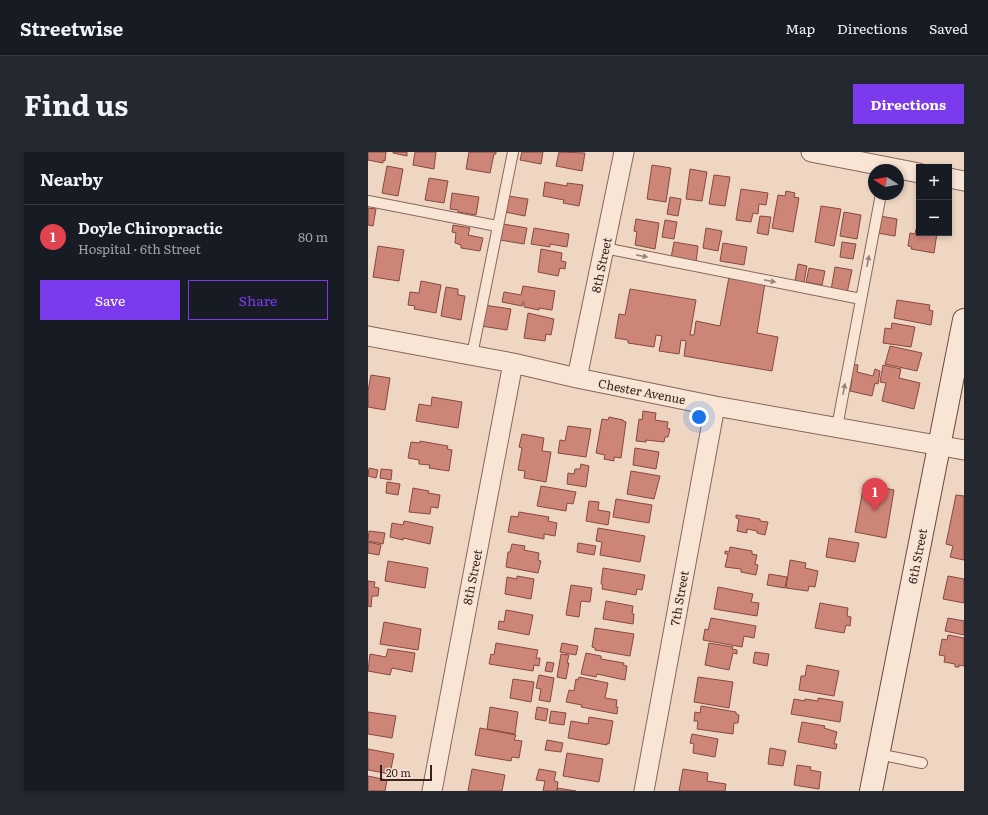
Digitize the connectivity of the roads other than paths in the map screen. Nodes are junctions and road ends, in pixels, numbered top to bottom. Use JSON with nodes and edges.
{"nodes":[{"id":1,"x":513,"y":152,"type":"edge"},
{"id":2,"x":624,"y":152,"type":"edge"},
{"id":3,"x":811,"y":152,"type":"edge"},
{"id":4,"x":868,"y":164,"type":"edge"},
{"id":5,"x":904,"y":171,"type":"edge"},
{"id":6,"x":916,"y":173,"type":"edge"},
{"id":7,"x":952,"y":179,"type":"edge"},
{"id":8,"x":964,"y":181,"type":"edge"},
{"id":9,"x":880,"y":200,"type":"edge"},
{"id":10,"x":368,"y":202,"type":"edge"},
{"id":11,"x":497,"y":226,"type":"junction"},
{"id":12,"x":604,"y":248,"type":"junction"},
{"id":13,"x":861,"y":299,"type":"junction"},
{"id":14,"x":964,"y":320,"type":"edge"},
{"id":15,"x":368,"y":336,"type":"edge"},
{"id":16,"x":472,"y":355,"type":"junction"},
{"id":17,"x":513,"y":363,"type":"junction"},
{"id":18,"x":959,"y":369,"type":"edge"},
{"id":19,"x":577,"y":378,"type":"junction"},
{"id":20,"x":715,"y":406,"type":"junction"},
{"id":21,"x":837,"y":427,"type":"junction"},
{"id":22,"x":939,"y":445,"type":"junction"},
{"id":23,"x":964,"y":450,"type":"edge"},
{"id":24,"x":878,"y":754,"type":"junction"},
{"id":25,"x":922,"y":763,"type":"dead end"},
{"id":26,"x":432,"y":791,"type":"edge"},
{"id":27,"x":644,"y":791,"type":"edge"},
{"id":28,"x":871,"y":791,"type":"edge"}],
"edges":[{"from":1,"to":11,"type":"lane"},
{"from":2,"to":12,"type":"street","name":"8th Street"},
{"from":3,"to":4,"type":"street"},
{"from":5,"to":6,"type":"street"},
{"from":7,"to":8,"type":"street"},
{"from":13,"to":9,"type":"lane","one_way":true},
{"from":10,"to":11,"type":"lane"},
{"from":11,"to":16,"type":"lane"},
{"from":12,"to":13,"type":"lane","one_way":true},
{"from":12,"to":19,"type":"street","name":"8th Street"},
{"from":21,"to":13,"type":"lane","one_way":true},
{"from":14,"to":18,"type":"main road","name":"6th Street"},
{"from":15,"to":16,"type":"street","name":"Chester Avenue"},
{"from":16,"to":17,"type":"street","name":"Chester Avenue"},
{"from":17,"to":19,"type":"street","name":"Chester Avenue"},
{"from":17,"to":26,"type":"street","name":"8th Street"},
{"from":18,"to":22,"type":"main road","name":"6th Street"},
{"from":19,"to":20,"type":"street","name":"Chester Avenue"},
{"from":20,"to":21,"type":"street","name":"Chester Avenue"},
{"from":20,"to":27,"type":"street","name":"7th Street"},
{"from":21,"to":22,"type":"street","name":"Chester Avenue"},
{"from":22,"to":23,"type":"street","name":"Chester Avenue"},
{"from":22,"to":24,"type":"main road","name":"6th Street"},
{"from":24,"to":25,"type":"lane"},
{"from":24,"to":28,"type":"main road","name":"6th Street"}]}
